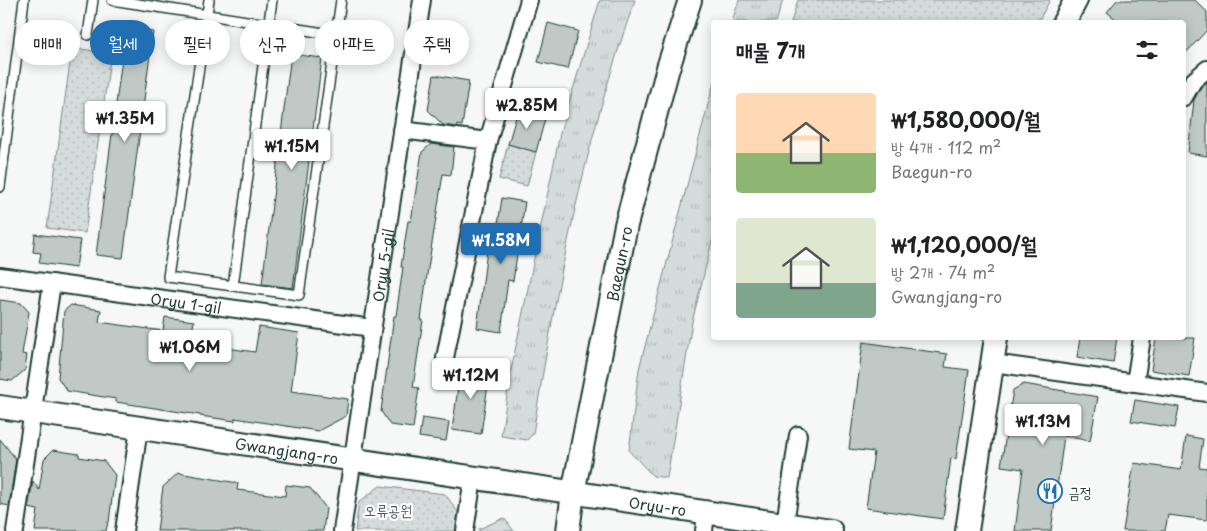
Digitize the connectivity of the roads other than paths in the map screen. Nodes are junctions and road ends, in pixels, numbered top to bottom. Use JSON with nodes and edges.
{"nodes":[{"id":1,"x":24,"y":0,"type":"edge"},
{"id":2,"x":93,"y":0,"type":"edge"},
{"id":3,"x":112,"y":0,"type":"edge"},
{"id":4,"x":209,"y":0,"type":"edge"},
{"id":5,"x":272,"y":0,"type":"edge"},
{"id":6,"x":341,"y":0,"type":"edge"},
{"id":7,"x":422,"y":0,"type":"edge"},
{"id":8,"x":529,"y":0,"type":"edge"},
{"id":9,"x":690,"y":0,"type":"edge"},
{"id":10,"x":1076,"y":0,"type":"edge"},
{"id":11,"x":207,"y":15,"type":"junction"},
{"id":12,"x":241,"y":20,"type":"edge"},
{"id":13,"x":269,"y":20,"type":"edge"},
{"id":14,"x":338,"y":20,"type":"edge"},
{"id":15,"x":1065,"y":20,"type":"edge"},
{"id":16,"x":88,"y":36,"type":"dead end"},
{"id":17,"x":263,"y":65,"type":"edge"},
{"id":18,"x":332,"y":65,"type":"edge"},
{"id":19,"x":1207,"y":69,"type":"edge"},
{"id":20,"x":1186,"y":93,"type":"edge"},
{"id":21,"x":402,"y":130,"type":"junction"},
{"id":22,"x":488,"y":141,"type":"junction"},
{"id":23,"x":0,"y":187,"type":"edge"},
{"id":24,"x":0,"y":276,"type":"edge"},
{"id":25,"x":52,"y":283,"type":"junction"},
{"id":26,"x":233,"y":286,"type":"junction"},
{"id":27,"x":372,"y":328,"type":"junction"},
{"id":28,"x":996,"y":340,"type":"edge"},
{"id":29,"x":1142,"y":340,"type":"edge"},
{"id":30,"x":445,"y":358,"type":"dead end"},
{"id":31,"x":993,"y":362,"type":"junction"},
{"id":32,"x":1135,"y":382,"type":"junction"},
{"id":33,"x":1207,"y":393,"type":"edge"},
{"id":34,"x":0,"y":407,"type":"edge"},
{"id":35,"x":33,"y":412,"type":"junction"},
{"id":36,"x":139,"y":428,"type":"junction"},
{"id":37,"x":798,"y":434,"type":"dead end"},
{"id":38,"x":352,"y":460,"type":"junction"},
{"id":39,"x":473,"y":478,"type":"junction"},
{"id":40,"x":573,"y":493,"type":"junction"},
{"id":41,"x":705,"y":522,"type":"edge"},
{"id":42,"x":785,"y":524,"type":"junction"},
{"id":43,"x":15,"y":531,"type":"edge"},
{"id":44,"x":124,"y":531,"type":"edge"},
{"id":45,"x":342,"y":531,"type":"edge"},
{"id":46,"x":465,"y":531,"type":"edge"},
{"id":47,"x":568,"y":531,"type":"edge"},
{"id":48,"x":831,"y":531,"type":"edge"},
{"id":49,"x":967,"y":531,"type":"edge"}],
"edges":[{"from":1,"to":23,"type":"lane"},
{"from":2,"to":16,"type":"lane"},
{"from":3,"to":11,"type":"lane"},
{"from":4,"to":11,"type":"lane"},
{"from":5,"to":13,"type":"lane"},
{"from":6,"to":14,"type":"lane"},
{"from":7,"to":21,"type":"street","name":"Oryu 5-gil"},
{"from":8,"to":22,"type":"street"},
{"from":9,"to":40,"type":"street","name":"Baegun-ro"},
{"from":10,"to":15,"type":"street"},
{"from":11,"to":12,"type":"lane"},
{"from":11,"to":26,"type":"lane"},
{"from":17,"to":26,"type":"lane"},
{"from":18,"to":26,"type":"lane"},
{"from":19,"to":20,"type":"street"},
{"from":21,"to":22,"type":"street"},
{"from":21,"to":27,"type":"street","name":"Oryu 5-gil"},
{"from":22,"to":30,"type":"street"},
{"from":24,"to":25,"type":"street","name":"Oryu 1-gil"},
{"from":25,"to":27,"type":"street","name":"Oryu 1-gil"},
{"from":25,"to":35,"type":"street"},
{"from":27,"to":38,"type":"street","name":"Oryu 5-gil"},
{"from":28,"to":31,"type":"street"},
{"from":29,"to":32,"type":"street"},
{"from":31,"to":32,"type":"street"},
{"from":31,"to":49,"type":"street"},
{"from":32,"to":33,"type":"street"},
{"from":34,"to":35,"type":"street","name":"Gwangjang-ro"},
{"from":35,"to":36,"type":"street","name":"Gwangjang-ro"},
{"from":35,"to":43,"type":"street"},
{"from":36,"to":38,"type":"street","name":"Gwangjang-ro"},
{"from":36,"to":44,"type":"street"},
{"from":37,"to":42,"type":"street"},
{"from":38,"to":39,"type":"street","name":"Gwangjang-ro"},
{"from":38,"to":45,"type":"street","name":"Oryu 5-gil"},
{"from":39,"to":40,"type":"street","name":"Gwangjang-ro"},
{"from":39,"to":46,"type":"street"},
{"from":40,"to":41,"type":"street","name":"Oryu-ro"},
{"from":40,"to":47,"type":"street","name":"Baegun-ro"},
{"from":41,"to":42,"type":"street","name":"Oryu-ro"},
{"from":42,"to":48,"type":"street","name":"Oryu-ro"}]}
